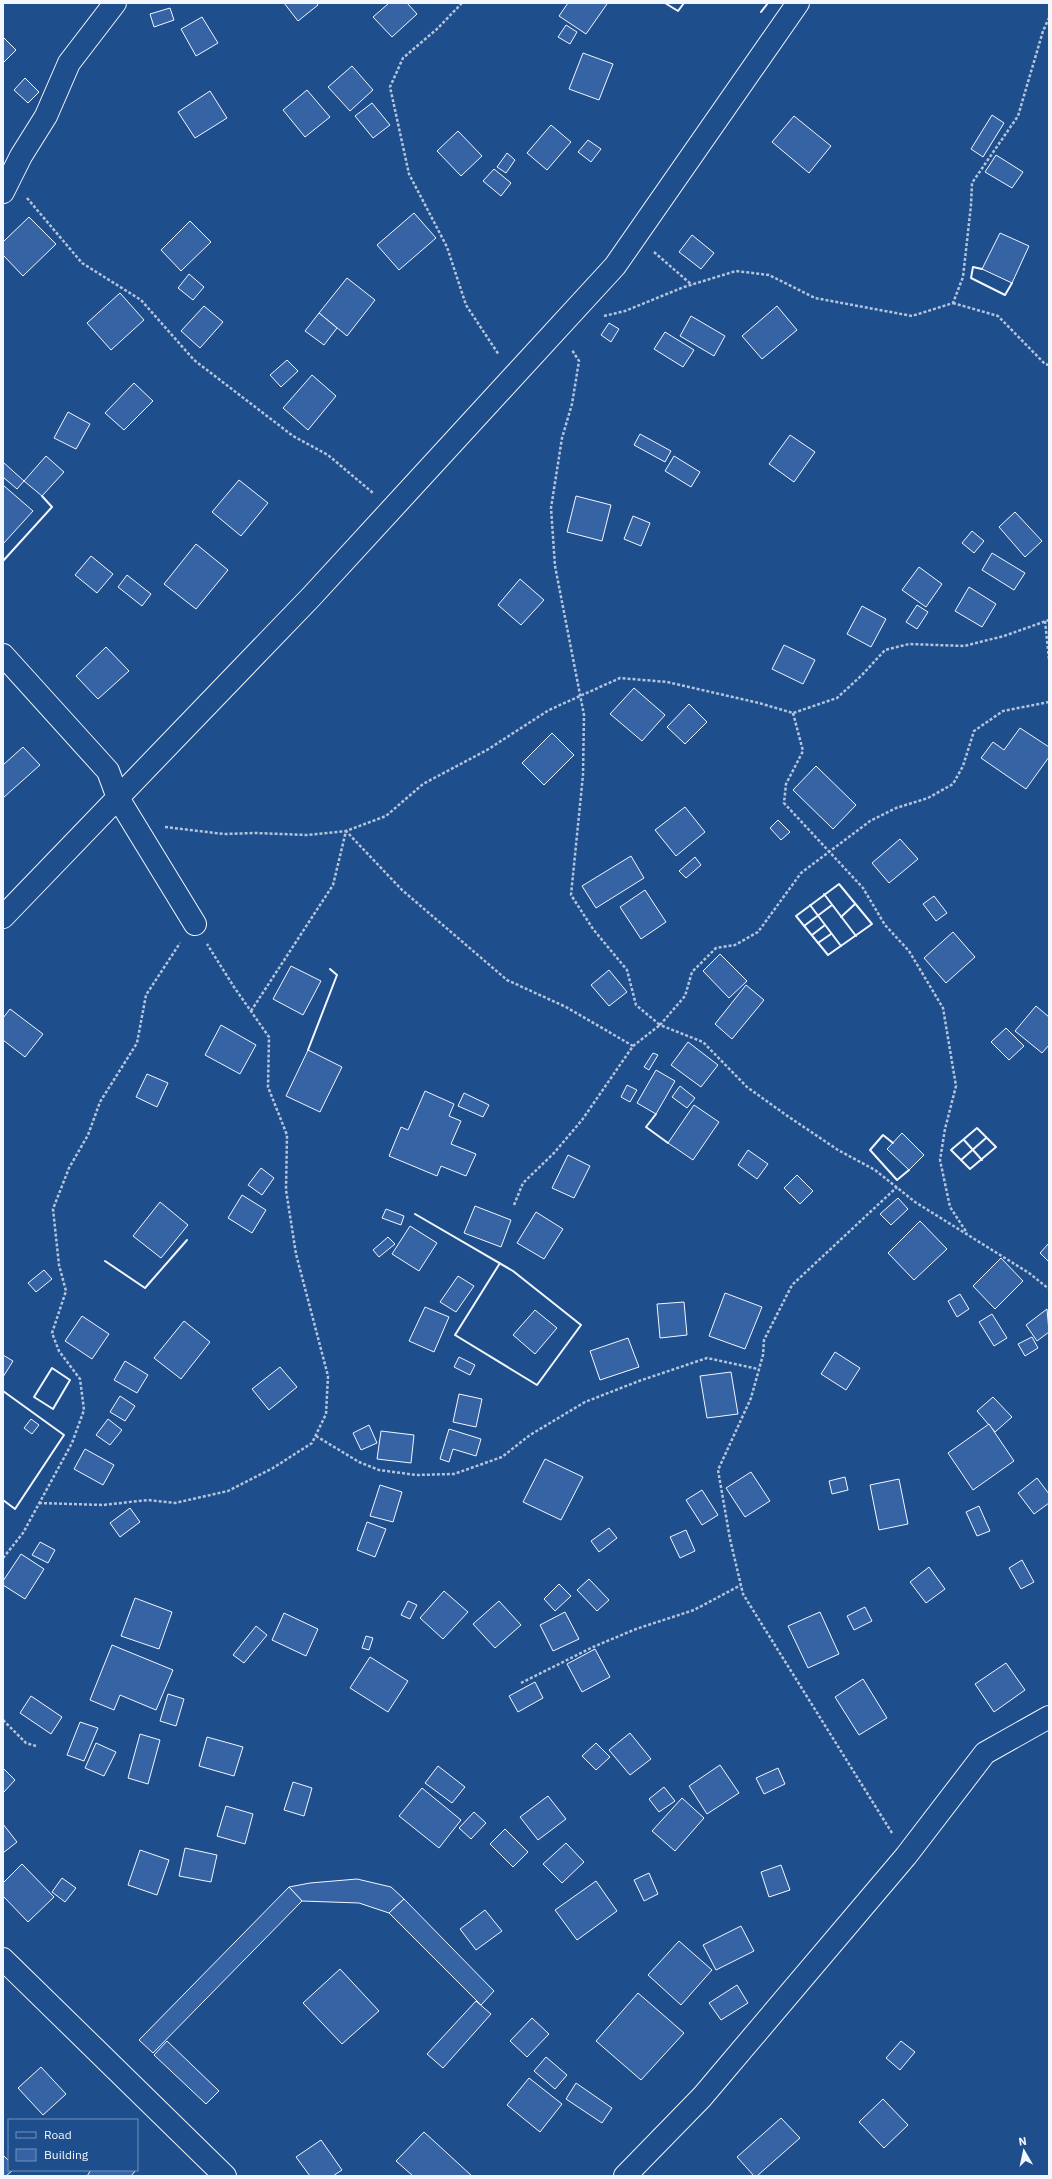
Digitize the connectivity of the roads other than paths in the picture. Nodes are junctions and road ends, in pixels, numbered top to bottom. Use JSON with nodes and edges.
{"nodes":[{"id":1,"x":115,"y":3,"type":"edge"},
{"id":2,"x":798,"y":3,"type":"edge"},
{"id":3,"x":8,"y":183,"type":"edge"},
{"id":4,"x":3,"y":655,"type":"edge"},
{"id":5,"x":118,"y":798,"type":"junction"},
{"id":6,"x":3,"y":917,"type":"edge"},
{"id":7,"x":195,"y":924,"type":"road end"},
{"id":8,"x":1049,"y":1717,"type":"edge"},
{"id":9,"x":3,"y":1959,"type":"edge"},
{"id":10,"x":225,"y":2176,"type":"edge"},
{"id":11,"x":625,"y":2176,"type":"edge"}],
"edges":[{"from":1,"to":3,"type":"street"},
{"from":2,"to":5,"type":"street"},
{"from":4,"to":5,"type":"street"},
{"from":5,"to":6,"type":"street"},
{"from":5,"to":7,"type":"street"},
{"from":8,"to":11,"type":"street"},
{"from":9,"to":10,"type":"street"}]}
